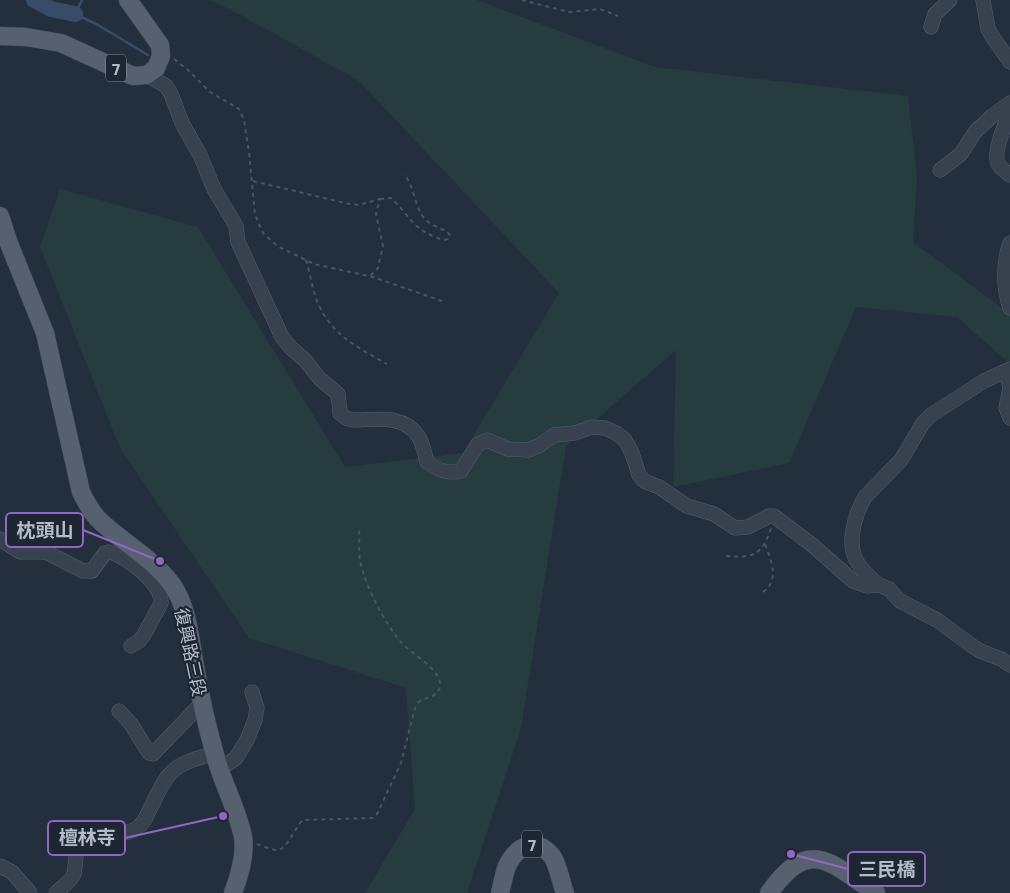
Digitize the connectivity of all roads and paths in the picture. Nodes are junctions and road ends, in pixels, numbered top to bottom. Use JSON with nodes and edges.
{"nodes":[{"id":1,"x":128,"y":0,"type":"edge"},
{"id":2,"x":522,"y":0,"type":"edge"},
{"id":3,"x":950,"y":0,"type":"edge"},
{"id":4,"x":983,"y":0,"type":"edge"},
{"id":5,"x":618,"y":16,"type":"dead end"},
{"id":6,"x":931,"y":27,"type":"dead end"},
{"id":7,"x":0,"y":36,"type":"edge"},
{"id":8,"x":161,"y":56,"type":"junction"},
{"id":9,"x":1010,"y":62,"type":"edge"},
{"id":10,"x":147,"y":75,"type":"junction"},
{"id":11,"x":1010,"y":103,"type":"edge"},
{"id":12,"x":1010,"y":110,"type":"edge"},
{"id":13,"x":940,"y":170,"type":"dead end"},
{"id":14,"x":404,"y":174,"type":"dead end"},
{"id":15,"x":1010,"y":175,"type":"edge"},
{"id":16,"x":253,"y":181,"type":"junction"},
{"id":17,"x":380,"y":199,"type":"junction"},
{"id":18,"x":0,"y":216,"type":"edge"},
{"id":19,"x":1010,"y":243,"type":"edge"},
{"id":20,"x":306,"y":260,"type":"junction"},
{"id":21,"x":370,"y":276,"type":"junction"},
{"id":22,"x":445,"y":302,"type":"dead end"},
{"id":23,"x":1010,"y":308,"type":"edge"},
{"id":24,"x":387,"y":364,"type":"dead end"},
{"id":25,"x":1008,"y":370,"type":"edge"},
{"id":26,"x":1010,"y":418,"type":"edge"},
{"id":27,"x":774,"y":516,"type":"junction"},
{"id":28,"x":360,"y":529,"type":"dead end"},
{"id":29,"x":0,"y":539,"type":"edge"},
{"id":30,"x":765,"y":544,"type":"junction"},
{"id":31,"x":726,"y":556,"type":"dead end"},
{"id":32,"x":879,"y":585,"type":"junction"},
{"id":33,"x":763,"y":592,"type":"dead end"},
{"id":34,"x":131,"y":646,"type":"dead end"},
{"id":35,"x":1010,"y":665,"type":"edge"},
{"id":36,"x":252,"y":692,"type":"dead end"},
{"id":37,"x":202,"y":703,"type":"junction"},
{"id":38,"x":119,"y":711,"type":"dead end"},
{"id":39,"x":217,"y":761,"type":"junction"},
{"id":40,"x":243,"y":840,"type":"junction"},
{"id":41,"x":0,"y":866,"type":"edge"},
{"id":42,"x":30,"y":893,"type":"edge"},
{"id":43,"x":56,"y":893,"type":"edge"},
{"id":44,"x":233,"y":893,"type":"edge"},
{"id":45,"x":500,"y":893,"type":"edge"},
{"id":46,"x":565,"y":893,"type":"edge"},
{"id":47,"x":769,"y":893,"type":"edge"},
{"id":48,"x":876,"y":893,"type":"edge"}],
"edges":[{"from":1,"to":8,"type":"main road"},
{"from":2,"to":5,"type":"path"},
{"from":3,"to":6,"type":"street"},
{"from":4,"to":9,"type":"street"},
{"from":7,"to":10,"type":"main road","number":"7"},
{"from":8,"to":10,"type":"main road","number":"7"},
{"from":8,"to":16,"type":"path"},
{"from":10,"to":27,"type":"street"},
{"from":11,"to":13,"type":"street"},
{"from":12,"to":15,"type":"street"},
{"from":14,"to":17,"type":"path"},
{"from":16,"to":17,"type":"path"},
{"from":16,"to":20,"type":"path"},
{"from":17,"to":21,"type":"path"},
{"from":18,"to":37,"type":"main road","name":"復興路三段"},
{"from":19,"to":23,"type":"street"},
{"from":20,"to":21,"type":"path"},
{"from":20,"to":24,"type":"path"},
{"from":21,"to":22,"type":"path"},
{"from":25,"to":26,"type":"street"},
{"from":25,"to":32,"type":"street"},
{"from":27,"to":30,"type":"path"},
{"from":27,"to":32,"type":"street"},
{"from":28,"to":40,"type":"path"},
{"from":29,"to":34,"type":"street"},
{"from":30,"to":31,"type":"path"},
{"from":30,"to":33,"type":"path"},
{"from":32,"to":35,"type":"street"},
{"from":36,"to":39,"type":"street"},
{"from":37,"to":38,"type":"street"},
{"from":37,"to":39,"type":"main road","name":"復興路三段"},
{"from":39,"to":40,"type":"main road","name":"復興路三段"},
{"from":39,"to":43,"type":"street"},
{"from":40,"to":44,"type":"main road","name":"復興路三段"},
{"from":41,"to":42,"type":"street"},
{"from":45,"to":46,"type":"main road","number":"7"},
{"from":47,"to":48,"type":"main road"}]}
